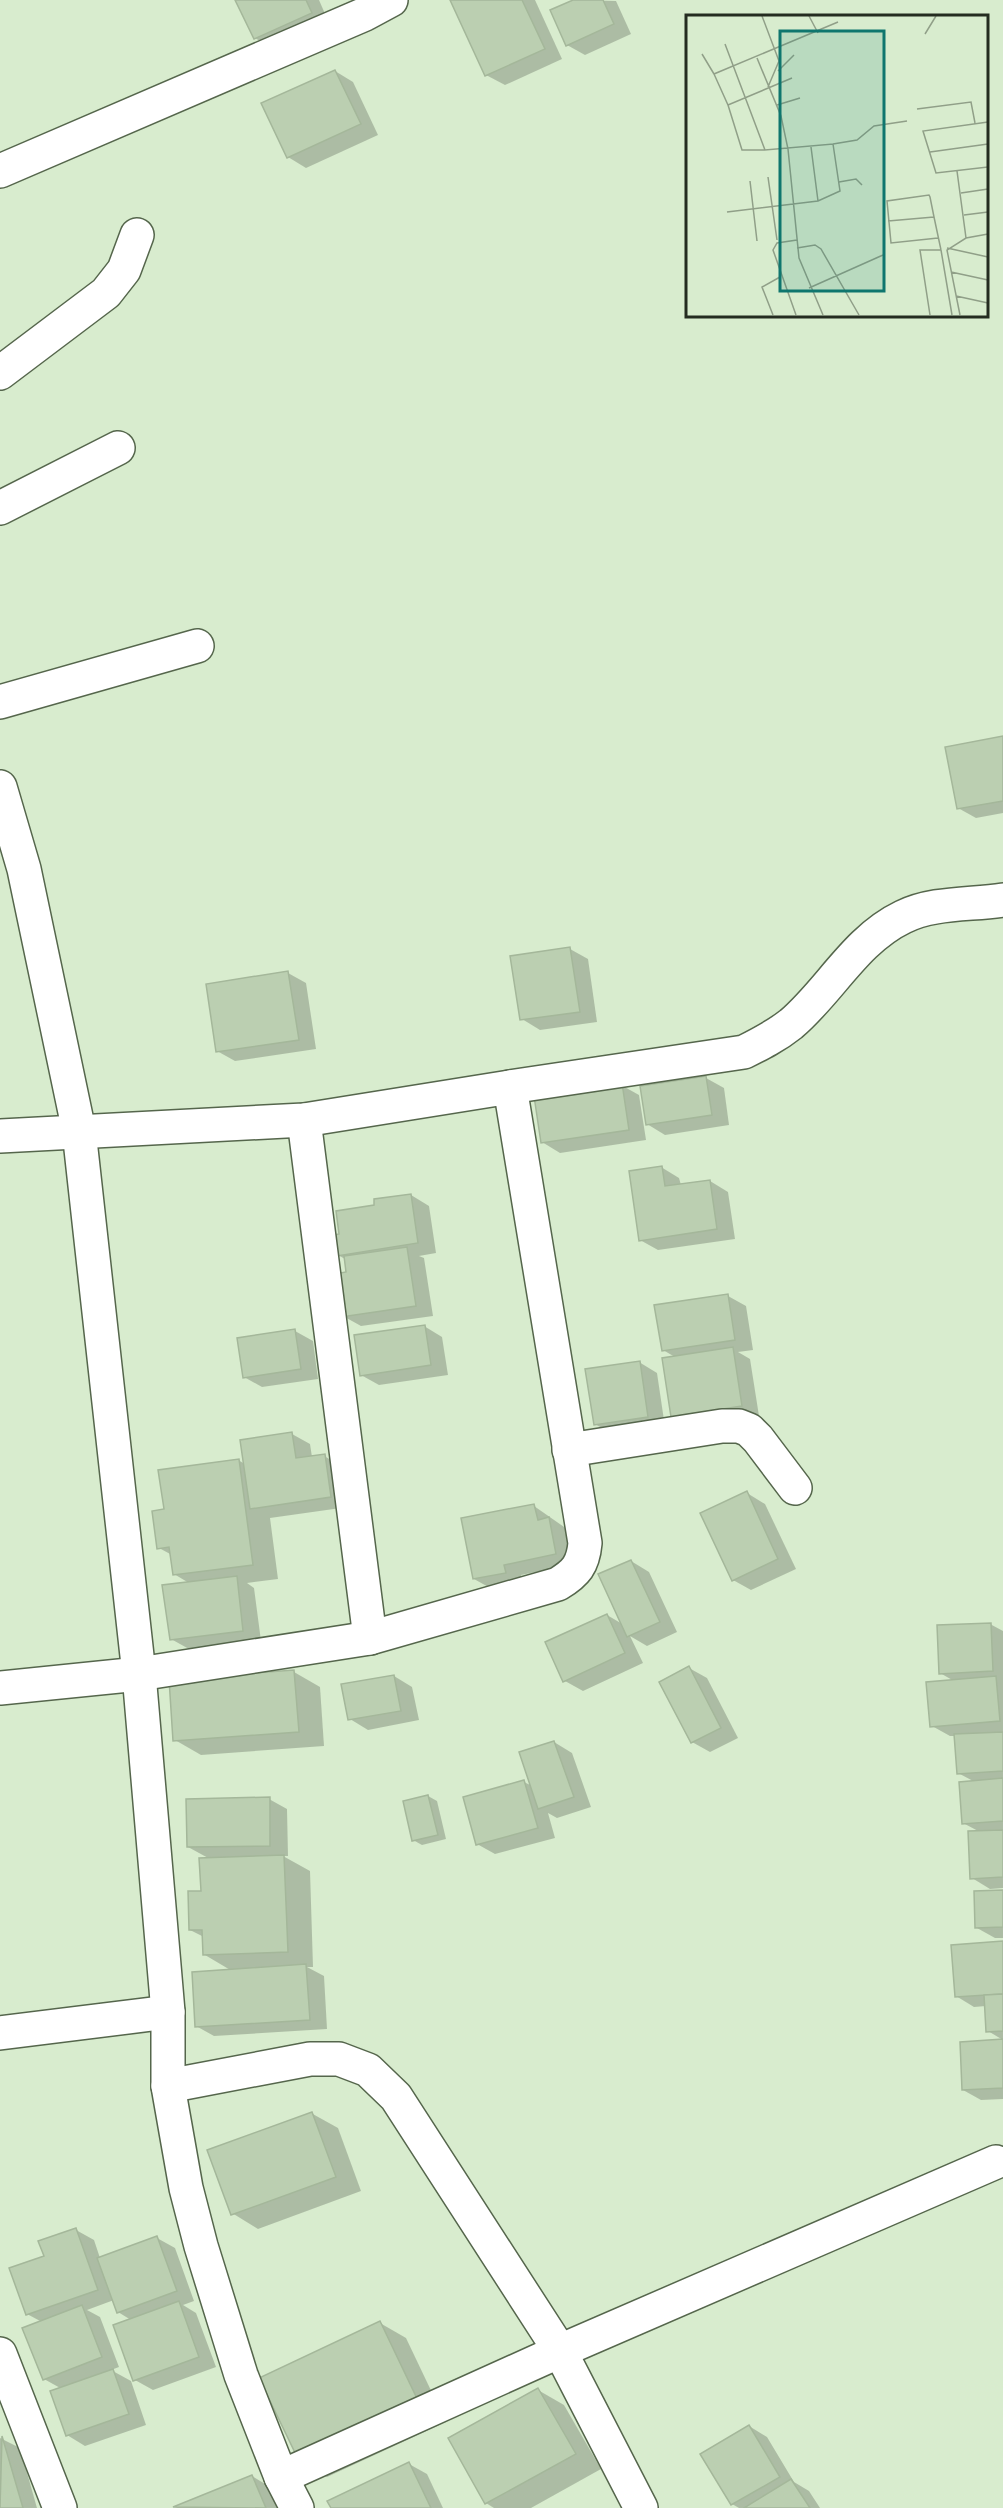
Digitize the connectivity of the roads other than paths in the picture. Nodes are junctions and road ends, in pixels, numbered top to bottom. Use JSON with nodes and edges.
{"nodes":[{"id":1,"x":372,"y":5,"type":"edge"},
{"id":2,"x":0,"y":171,"type":"edge"},
{"id":3,"x":137,"y":235,"type":"dead end"},
{"id":4,"x":0,"y":373,"type":"edge"},
{"id":5,"x":118,"y":448,"type":"dead end"},
{"id":6,"x":0,"y":508,"type":"edge"},
{"id":7,"x":197,"y":646,"type":"dead end"},
{"id":8,"x":0,"y":702,"type":"edge"},
{"id":9,"x":0,"y":787,"type":"edge"},
{"id":10,"x":1003,"y":900,"type":"edge"},
{"id":11,"x":510,"y":1087,"type":"junction"},
{"id":12,"x":304,"y":1120,"type":"junction"},
{"id":13,"x":79,"y":1131,"type":"junction"},
{"id":14,"x":0,"y":1136,"type":"edge"},
{"id":15,"x":569,"y":1450,"type":"junction"},
{"id":16,"x":795,"y":1488,"type":"dead end"},
{"id":17,"x":370,"y":1638,"type":"junction"},
{"id":18,"x":139,"y":1674,"type":"junction"},
{"id":19,"x":0,"y":1688,"type":"edge"},
{"id":20,"x":168,"y":2012,"type":"junction"},
{"id":21,"x":0,"y":2033,"type":"edge"},
{"id":22,"x":168,"y":2086,"type":"junction"},
{"id":23,"x":996,"y":2162,"type":"dead end"},
{"id":24,"x":560,"y":2351,"type":"junction"},
{"id":25,"x":2,"y":2369,"type":"edge"},
{"id":26,"x":281,"y":2477,"type":"junction"},
{"id":27,"x":60,"y":2508,"type":"edge"},
{"id":28,"x":297,"y":2508,"type":"edge"},
{"id":29,"x":641,"y":2508,"type":"edge"}],
"edges":[{"from":1,"to":2,"type":"street"},
{"from":3,"to":4,"type":"street"},
{"from":5,"to":6,"type":"street"},
{"from":7,"to":8,"type":"street"},
{"from":9,"to":13,"type":"street"},
{"from":10,"to":11,"type":"street"},
{"from":11,"to":12,"type":"street"},
{"from":11,"to":15,"type":"street"},
{"from":12,"to":13,"type":"street"},
{"from":12,"to":17,"type":"street"},
{"from":13,"to":14,"type":"street"},
{"from":13,"to":18,"type":"street"},
{"from":15,"to":16,"type":"street"},
{"from":15,"to":17,"type":"street"},
{"from":17,"to":18,"type":"street"},
{"from":18,"to":19,"type":"street"},
{"from":18,"to":20,"type":"street"},
{"from":20,"to":21,"type":"street"},
{"from":20,"to":22,"type":"street"},
{"from":22,"to":24,"type":"street"},
{"from":22,"to":26,"type":"street"},
{"from":23,"to":24,"type":"street"},
{"from":24,"to":26,"type":"street"},
{"from":24,"to":29,"type":"street"},
{"from":25,"to":27,"type":"street"},
{"from":26,"to":28,"type":"street"}]}
